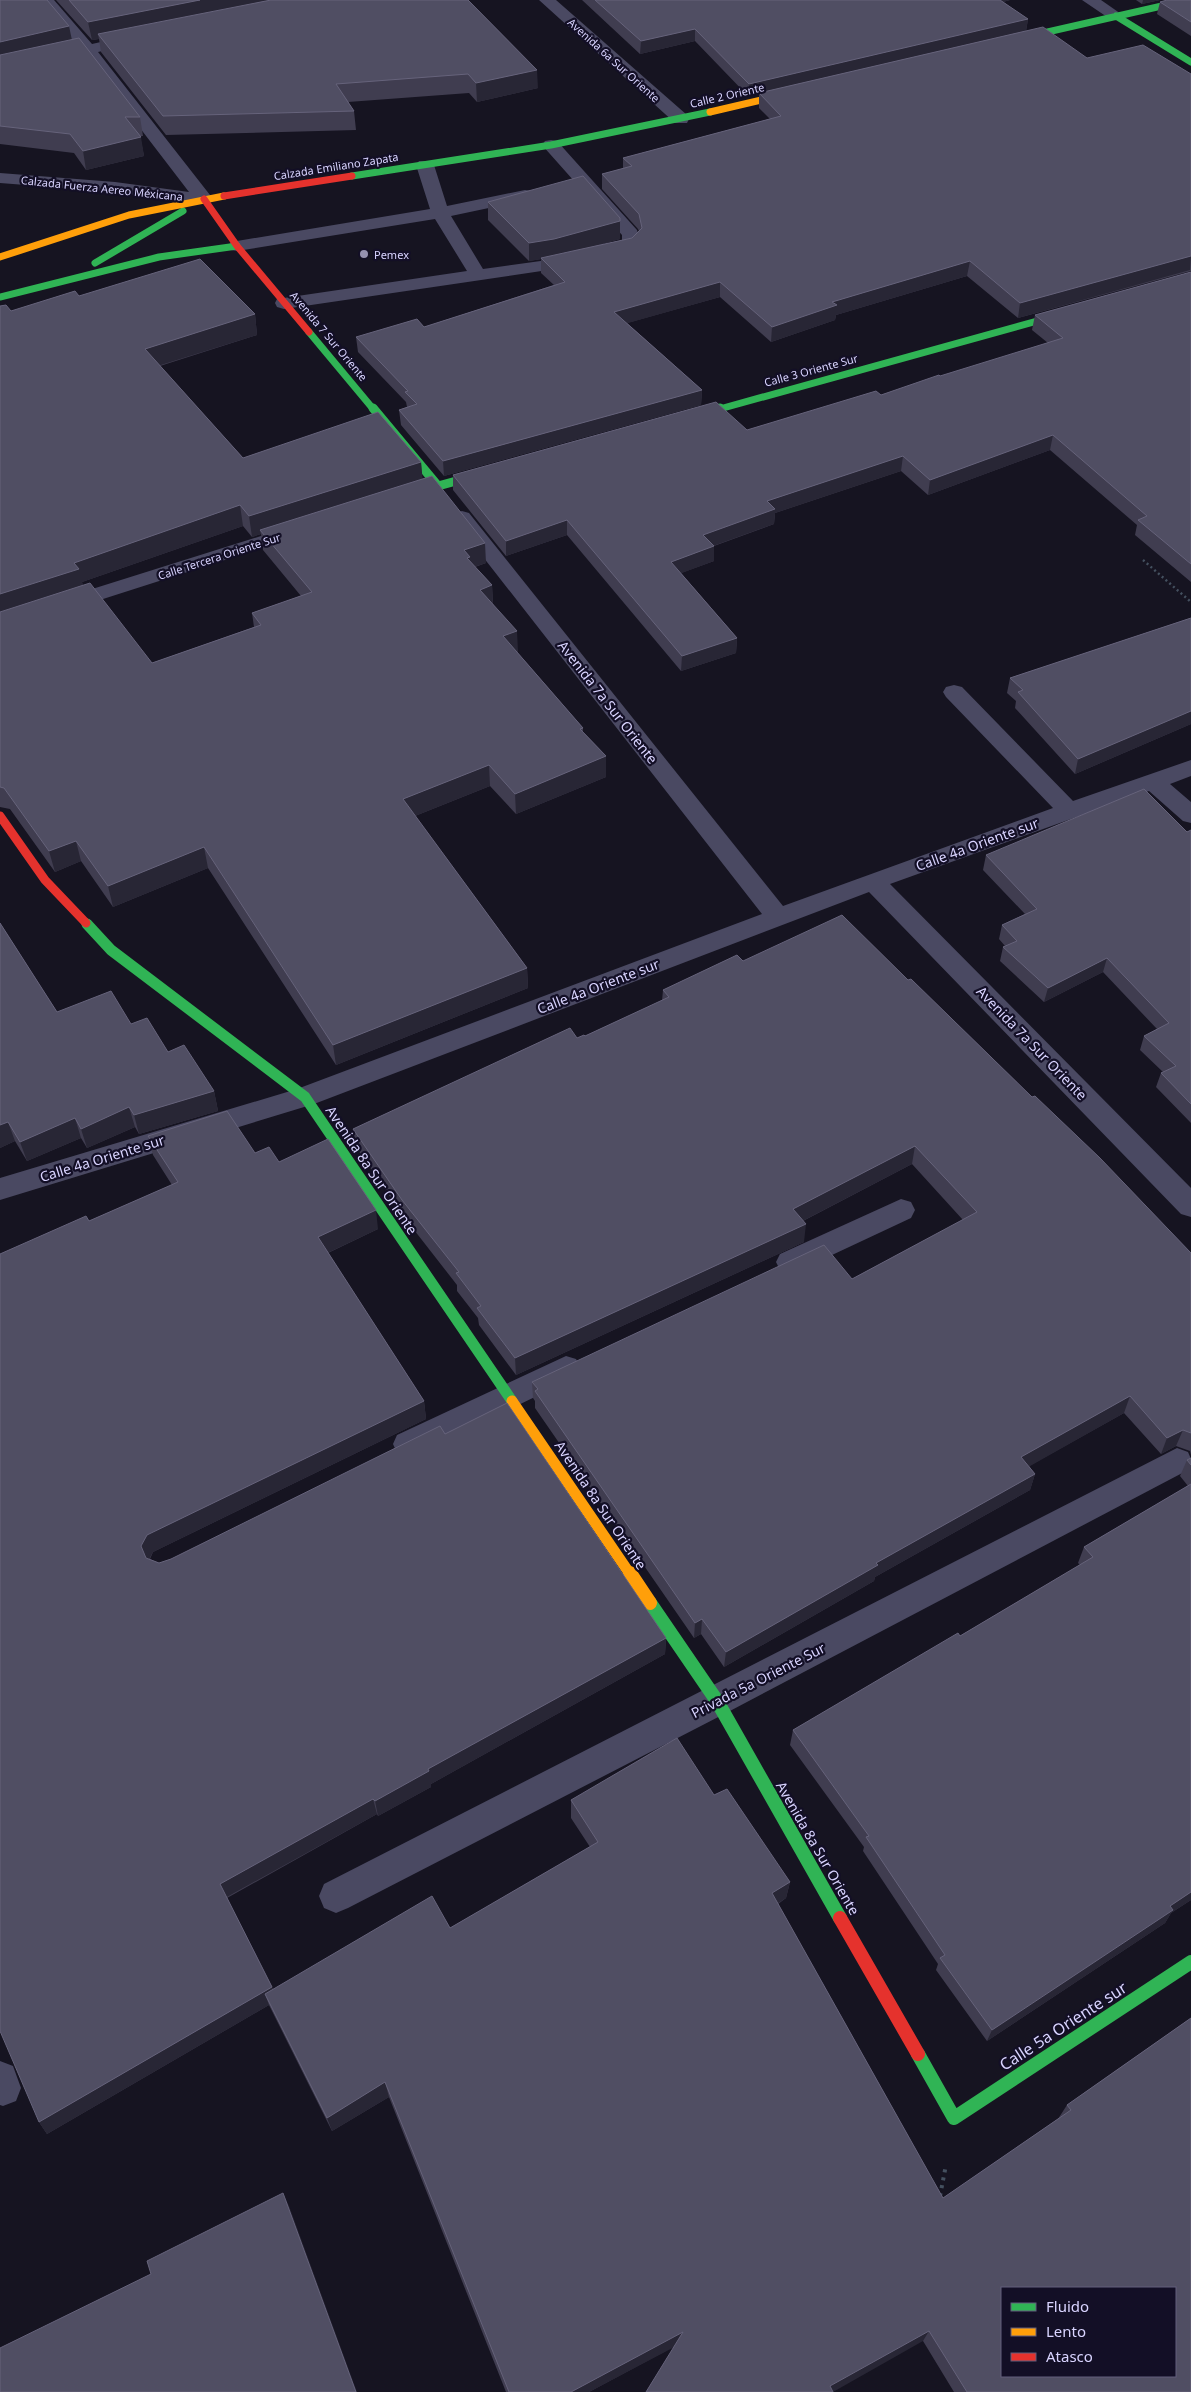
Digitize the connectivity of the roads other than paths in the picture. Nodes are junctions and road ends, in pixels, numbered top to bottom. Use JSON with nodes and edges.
{"nodes":[{"id":1,"x":46,"y":0,"type":"edge"},
{"id":2,"x":547,"y":0,"type":"edge"},
{"id":3,"x":1090,"y":0,"type":"edge"},
{"id":4,"x":1188,"y":0,"type":"edge"},
{"id":5,"x":1116,"y":16,"type":"junction"},
{"id":6,"x":155,"y":35,"type":"edge"},
{"id":7,"x":1000,"y":43,"type":"edge"},
{"id":8,"x":87,"y":48,"type":"junction"},
{"id":9,"x":1191,"y":62,"type":"edge"},
{"id":10,"x":0,"y":68,"type":"edge"},
{"id":11,"x":807,"y":89,"type":"edge"},
{"id":12,"x":681,"y":119,"type":"junction"},
{"id":13,"x":551,"y":145,"type":"junction"},
{"id":14,"x":425,"y":164,"type":"junction"},
{"id":15,"x":0,"y":178,"type":"edge"},
{"id":16,"x":583,"y":183,"type":"junction"},
{"id":17,"x":564,"y":187,"type":"edge"},
{"id":18,"x":545,"y":191,"type":"edge"},
{"id":19,"x":204,"y":199,"type":"junction"},
{"id":20,"x":440,"y":213,"type":"junction"},
{"id":21,"x":237,"y":246,"type":"junction"},
{"id":22,"x":0,"y":257,"type":"edge"},
{"id":23,"x":478,"y":275,"type":"junction"},
{"id":24,"x":74,"y":276,"type":"junction"},
{"id":25,"x":0,"y":297,"type":"edge"},
{"id":26,"x":284,"y":303,"type":"junction"},
{"id":27,"x":1086,"y":307,"type":"edge"},
{"id":28,"x":676,"y":420,"type":"edge"},
{"id":29,"x":505,"y":468,"type":"edge"},
{"id":30,"x":428,"y":489,"type":"junction"},
{"id":31,"x":314,"y":525,"type":"edge"},
{"id":32,"x":0,"y":625,"type":"edge"},
{"id":33,"x":954,"y":692,"type":"dead end"},
{"id":34,"x":1191,"y":768,"type":"edge"},
{"id":35,"x":1153,"y":782,"type":"junction"},
{"id":36,"x":1069,"y":812,"type":"junction"},
{"id":37,"x":1191,"y":815,"type":"edge"},
{"id":38,"x":0,"y":816,"type":"edge"},
{"id":39,"x":873,"y":881,"type":"junction"},
{"id":40,"x":778,"y":917,"type":"junction"},
{"id":41,"x":304,"y":1097,"type":"junction"},
{"id":42,"x":0,"y":1189,"type":"edge"},
{"id":43,"x":1191,"y":1206,"type":"edge"},
{"id":44,"x":901,"y":1210,"type":"dead end"},
{"id":45,"x":767,"y":1273,"type":"edge"},
{"id":46,"x":588,"y":1357,"type":"edge"},
{"id":47,"x":507,"y":1395,"type":"junction"},
{"id":48,"x":384,"y":1456,"type":"edge"},
{"id":49,"x":1177,"y":1461,"type":"edge"},
{"id":50,"x":717,"y":1701,"type":"junction"},
{"id":51,"x":336,"y":1896,"type":"dead end"},
{"id":52,"x":1191,"y":1962,"type":"edge"},
{"id":53,"x":954,"y":2118,"type":"joint"}],
"edges":[{"from":1,"to":8,"type":"street"},
{"from":2,"to":12,"type":"street","name":"Avenida 6a Sur Oriente"},
{"from":3,"to":5,"type":"street"},
{"from":4,"to":5,"type":"main road"},
{"from":5,"to":7,"type":"main road"},
{"from":5,"to":9,"type":"main road"},
{"from":6,"to":8,"type":"street"},
{"from":8,"to":10,"type":"street"},
{"from":8,"to":19,"type":"street"},
{"from":11,"to":12,"type":"main road","name":"Calle 2 Oriente"},
{"from":12,"to":13,"type":"main road","name":"Calzada Emiliano Zapata"},
{"from":13,"to":14,"type":"main road","name":"Calzada Emiliano Zapata"},
{"from":13,"to":16,"type":"street"},
{"from":14,"to":19,"type":"main road","name":"Calzada Emiliano Zapata"},
{"from":14,"to":20,"type":"street"},
{"from":15,"to":19,"type":"street","name":"Calzada Fuerza Aereo Méxicana"},
{"from":16,"to":17,"type":"street"},
{"from":16,"to":23,"type":"street"},
{"from":18,"to":20,"type":"street"},
{"from":19,"to":21,"type":"main road","name":"Avenida 7 Sur Oriente"},
{"from":19,"to":22,"type":"main road","name":"Calzada Emiliano Zapata"},
{"from":19,"to":24,"type":"main road"},
{"from":20,"to":21,"type":"street"},
{"from":20,"to":23,"type":"street"},
{"from":21,"to":24,"type":"main road"},
{"from":21,"to":26,"type":"main road","name":"Avenida 7 Sur Oriente"},
{"from":23,"to":26,"type":"street"},
{"from":24,"to":25,"type":"main road"},
{"from":26,"to":30,"type":"main road","name":"Avenida 7 Sur Oriente"},
{"from":27,"to":28,"type":"main road","name":"Calle 3 Oriente Sur"},
{"from":29,"to":30,"type":"main road"},
{"from":30,"to":40,"type":"street","name":"Avenida 7a Sur Oriente"},
{"from":31,"to":32,"type":"street","name":"Calle Tercera Oriente Sur"},
{"from":33,"to":36,"type":"street"},
{"from":34,"to":35,"type":"street","name":"Calle 4a Oriente sur"},
{"from":35,"to":36,"type":"street","name":"Calle 4a Oriente sur"},
{"from":35,"to":37,"type":"street"},
{"from":36,"to":39,"type":"street","name":"Calle 4a Oriente sur"},
{"from":38,"to":41,"type":"main road","name":"Avenida 8a Sur Oriente"},
{"from":39,"to":40,"type":"street","name":"Calle 4a Oriente sur"},
{"from":39,"to":43,"type":"street","name":"Avenida 7a Sur Oriente"},
{"from":40,"to":41,"type":"street","name":"Calle 4a Oriente sur"},
{"from":41,"to":42,"type":"street","name":"Calle 4a Oriente sur"},
{"from":41,"to":47,"type":"main road","name":"Avenida 8a Sur Oriente"},
{"from":44,"to":45,"type":"street"},
{"from":46,"to":47,"type":"street"},
{"from":47,"to":48,"type":"street"},
{"from":47,"to":50,"type":"main road","name":"Avenida 8a Sur Oriente"},
{"from":49,"to":50,"type":"street","name":"Privada 5a Oriente Sur"},
{"from":50,"to":51,"type":"street","name":"Privada 5a Oriente Sur"},
{"from":50,"to":53,"type":"main road","name":"Avenida 8a Sur Oriente"},
{"from":52,"to":53,"type":"main road","name":"Calle 5a Oriente sur"}]}
